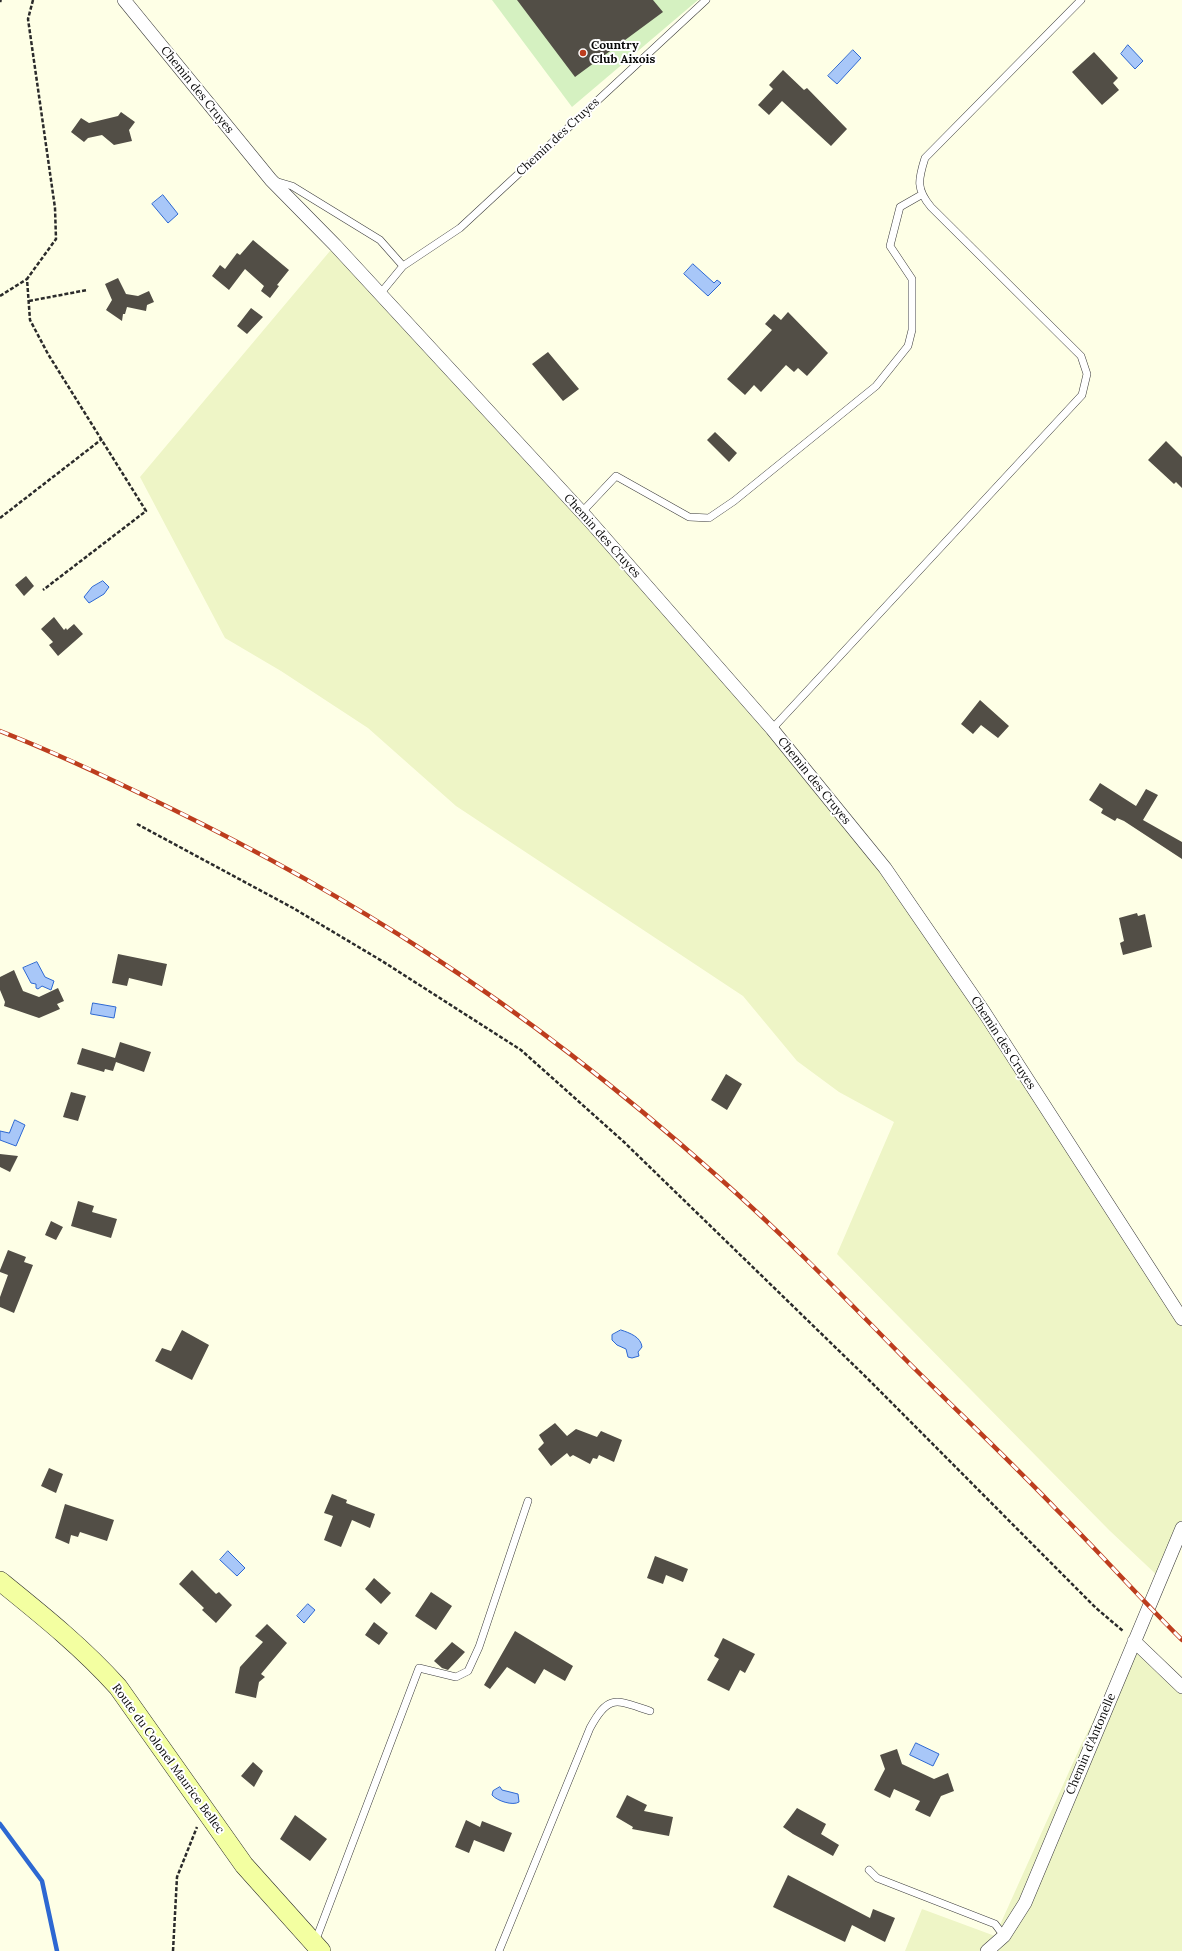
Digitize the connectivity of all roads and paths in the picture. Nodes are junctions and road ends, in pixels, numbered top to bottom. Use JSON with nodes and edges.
{"nodes":[{"id":1,"x":33,"y":0,"type":"edge"},
{"id":2,"x":124,"y":0,"type":"edge"},
{"id":3,"x":706,"y":0,"type":"edge"},
{"id":4,"x":1081,"y":0,"type":"edge"},
{"id":5,"x":271,"y":180,"type":"junction"},
{"id":6,"x":921,"y":195,"type":"junction"},
{"id":7,"x":403,"y":266,"type":"junction"},
{"id":8,"x":27,"y":279,"type":"junction"},
{"id":9,"x":87,"y":290,"type":"dead end"},
{"id":10,"x":380,"y":294,"type":"junction"},
{"id":11,"x":0,"y":296,"type":"edge"},
{"id":12,"x":29,"y":301,"type":"junction"},
{"id":13,"x":102,"y":439,"type":"junction"},
{"id":14,"x":582,"y":512,"type":"junction"},
{"id":15,"x":0,"y":518,"type":"edge"},
{"id":16,"x":43,"y":590,"type":"dead end"},
{"id":17,"x":772,"y":729,"type":"junction"},
{"id":18,"x":137,"y":824,"type":"dead end"},
{"id":19,"x":1182,"y":1319,"type":"edge"},
{"id":20,"x":528,"y":1501,"type":"dead end"},
{"id":21,"x":1182,"y":1528,"type":"edge"},
{"id":22,"x":0,"y":1581,"type":"edge"},
{"id":23,"x":1134,"y":1641,"type":"junction"},
{"id":24,"x":1182,"y":1687,"type":"edge"},
{"id":25,"x":650,"y":1711,"type":"dead end"},
{"id":26,"x":207,"y":1814,"type":"junction"},
{"id":27,"x":869,"y":1870,"type":"dead end"},
{"id":28,"x":1004,"y":1936,"type":"junction"},
{"id":29,"x":318,"y":1948,"type":"edge"},
{"id":30,"x":173,"y":1951,"type":"edge"},
{"id":31,"x":499,"y":1951,"type":"edge"},
{"id":32,"x":987,"y":1951,"type":"edge"}],
"edges":[{"from":1,"to":8,"type":"path"},
{"from":2,"to":5,"type":"street","name":"Chemin des Cruyes"},
{"from":3,"to":7,"type":"lane","name":"Chemin des Cruyes"},
{"from":4,"to":6,"type":"lane"},
{"from":5,"to":7,"type":"lane"},
{"from":5,"to":10,"type":"street","name":"Chemin des Cruyes"},
{"from":6,"to":14,"type":"lane"},
{"from":6,"to":17,"type":"lane"},
{"from":7,"to":10,"type":"lane","name":"Chemin des Cruyes"},
{"from":8,"to":11,"type":"path"},
{"from":8,"to":12,"type":"path"},
{"from":9,"to":12,"type":"path"},
{"from":10,"to":14,"type":"street","name":"Chemin des Cruyes"},
{"from":12,"to":13,"type":"path"},
{"from":13,"to":15,"type":"path"},
{"from":13,"to":16,"type":"path"},
{"from":14,"to":17,"type":"street","name":"Chemin des Cruyes"},
{"from":17,"to":19,"type":"street","name":"Chemin des Cruyes"},
{"from":18,"to":23,"type":"path"},
{"from":20,"to":29,"type":"lane"},
{"from":21,"to":23,"type":"street","name":"Chemin d'Antonelle"},
{"from":22,"to":26,"type":"main road","name":"Route du Colonel Maurice Bellec"},
{"from":23,"to":24,"type":"street"},
{"from":23,"to":28,"type":"street","name":"Chemin d'Antonelle"},
{"from":25,"to":31,"type":"lane"},
{"from":26,"to":29,"type":"main road","name":"Route du Colonel Maurice Bellec"},
{"from":26,"to":30,"type":"path"},
{"from":27,"to":28,"type":"lane"},
{"from":28,"to":32,"type":"street","name":"Chemin d'Antonelle"}]}
